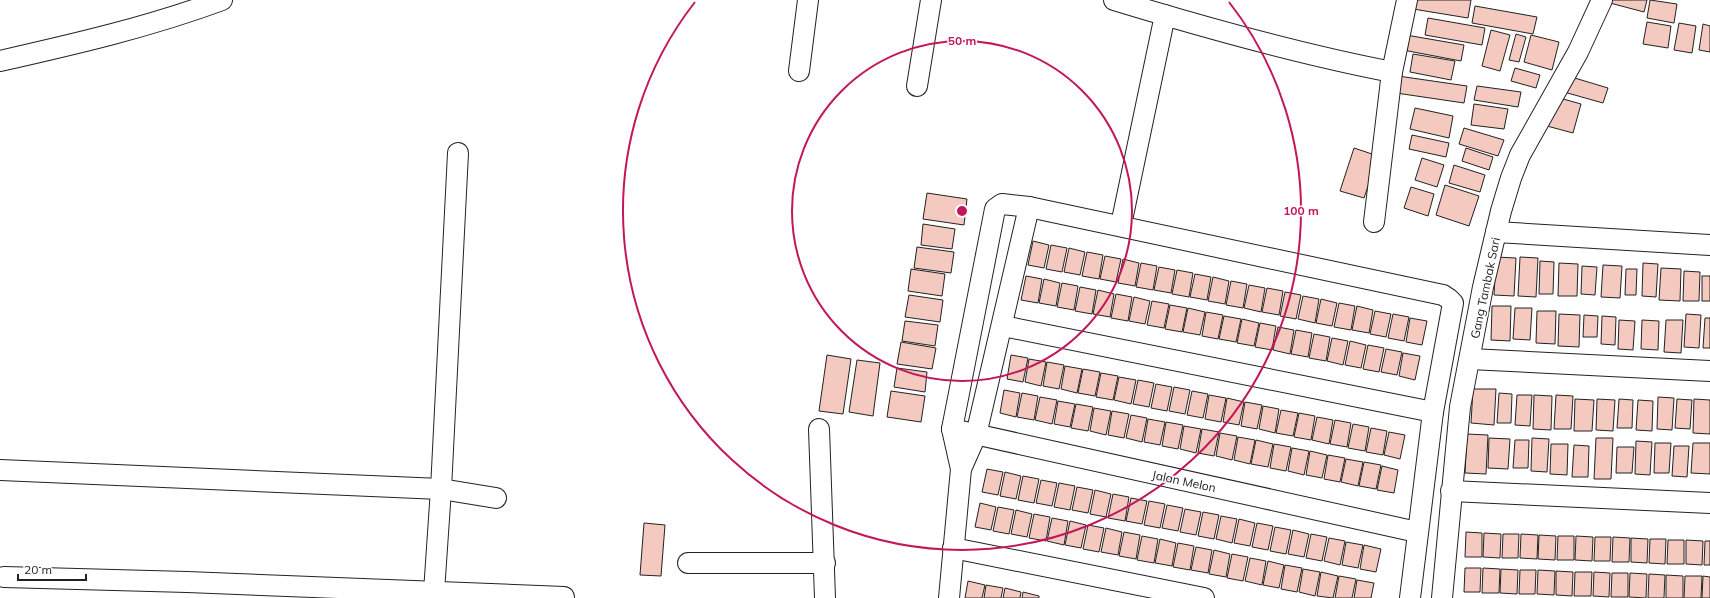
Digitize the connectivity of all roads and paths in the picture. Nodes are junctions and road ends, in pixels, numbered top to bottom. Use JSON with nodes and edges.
{"nodes":[{"id":1,"x":222,"y":0,"type":"edge"},
{"id":2,"x":808,"y":0,"type":"edge"},
{"id":3,"x":931,"y":0,"type":"edge"},
{"id":4,"x":1114,"y":0,"type":"edge"},
{"id":5,"x":1407,"y":0,"type":"edge"},
{"id":6,"x":1602,"y":0,"type":"edge"},
{"id":7,"x":1165,"y":15,"type":"junction"},
{"id":8,"x":0,"y":61,"type":"edge"},
{"id":9,"x":799,"y":71,"type":"dead end"},
{"id":10,"x":1392,"y":72,"type":"junction"},
{"id":11,"x":917,"y":86,"type":"dead end"},
{"id":12,"x":458,"y":153,"type":"dead end"},
{"id":13,"x":1029,"y":207,"type":"junction"},
{"id":14,"x":1374,"y":222,"type":"dead end"},
{"id":15,"x":1121,"y":225,"type":"junction"},
{"id":16,"x":1496,"y":232,"type":"junction"},
{"id":17,"x":1710,"y":245,"type":"edge"},
{"id":18,"x":1002,"y":326,"type":"junction"},
{"id":19,"x":1470,"y":359,"type":"junction"},
{"id":20,"x":1710,"y":371,"type":"edge"},
{"id":21,"x":1433,"y":412,"type":"junction"},
{"id":22,"x":820,"y":429,"type":"dead end"},
{"id":23,"x":952,"y":429,"type":"junction"},
{"id":24,"x":976,"y":435,"type":"junction"},
{"id":25,"x":961,"y":469,"type":"junction"},
{"id":26,"x":0,"y":470,"type":"edge"},
{"id":27,"x":442,"y":489,"type":"junction"},
{"id":28,"x":1451,"y":491,"type":"junction"},
{"id":29,"x":496,"y":498,"type":"dead end"},
{"id":30,"x":1710,"y":503,"type":"edge"},
{"id":31,"x":1417,"y":532,"type":"junction"},
{"id":32,"x":954,"y":548,"type":"junction"},
{"id":33,"x":688,"y":562,"type":"dead end"},
{"id":34,"x":825,"y":563,"type":"junction"},
{"id":35,"x":4,"y":577,"type":"dead end"},
{"id":36,"x":434,"y":592,"type":"junction"},
{"id":37,"x":564,"y":597,"type":"edge"},
{"id":38,"x":825,"y":598,"type":"edge"},
{"id":39,"x":950,"y":598,"type":"edge"},
{"id":40,"x":1204,"y":598,"type":"edge"},
{"id":41,"x":1410,"y":598,"type":"edge"},
{"id":42,"x":1442,"y":598,"type":"edge"}],
"edges":[{"from":1,"to":8,"type":"street"},
{"from":2,"to":9,"type":"street"},
{"from":3,"to":11,"type":"street"},
{"from":4,"to":7,"type":"street"},
{"from":5,"to":10,"type":"street"},
{"from":6,"to":16,"type":"street","name":"Gang Tambak Sari"},
{"from":7,"to":10,"type":"street"},
{"from":7,"to":15,"type":"street"},
{"from":10,"to":14,"type":"street"},
{"from":12,"to":27,"type":"street"},
{"from":13,"to":15,"type":"street"},
{"from":13,"to":18,"type":"street"},
{"from":13,"to":23,"type":"street"},
{"from":15,"to":21,"type":"street"},
{"from":16,"to":17,"type":"street"},
{"from":16,"to":19,"type":"street","name":"Gang Tambak Sari"},
{"from":18,"to":21,"type":"street"},
{"from":18,"to":24,"type":"street"},
{"from":19,"to":20,"type":"street"},
{"from":19,"to":28,"type":"street","name":"Gang Tambak Sari"},
{"from":21,"to":31,"type":"street"},
{"from":22,"to":34,"type":"street"},
{"from":23,"to":24,"type":"street","name":"Jalan Melon"},
{"from":23,"to":25,"type":"street"},
{"from":24,"to":25,"type":"street"},
{"from":24,"to":31,"type":"street","name":"Jalan Melon"},
{"from":25,"to":32,"type":"street"},
{"from":26,"to":27,"type":"street"},
{"from":27,"to":29,"type":"street"},
{"from":27,"to":36,"type":"street"},
{"from":28,"to":30,"type":"street"},
{"from":28,"to":42,"type":"street","name":"Gang Tambak Sari"},
{"from":31,"to":41,"type":"street"},
{"from":32,"to":39,"type":"street"},
{"from":32,"to":40,"type":"street"},
{"from":33,"to":34,"type":"street"},
{"from":34,"to":38,"type":"street"},
{"from":35,"to":36,"type":"street"},
{"from":36,"to":37,"type":"street"}]}
